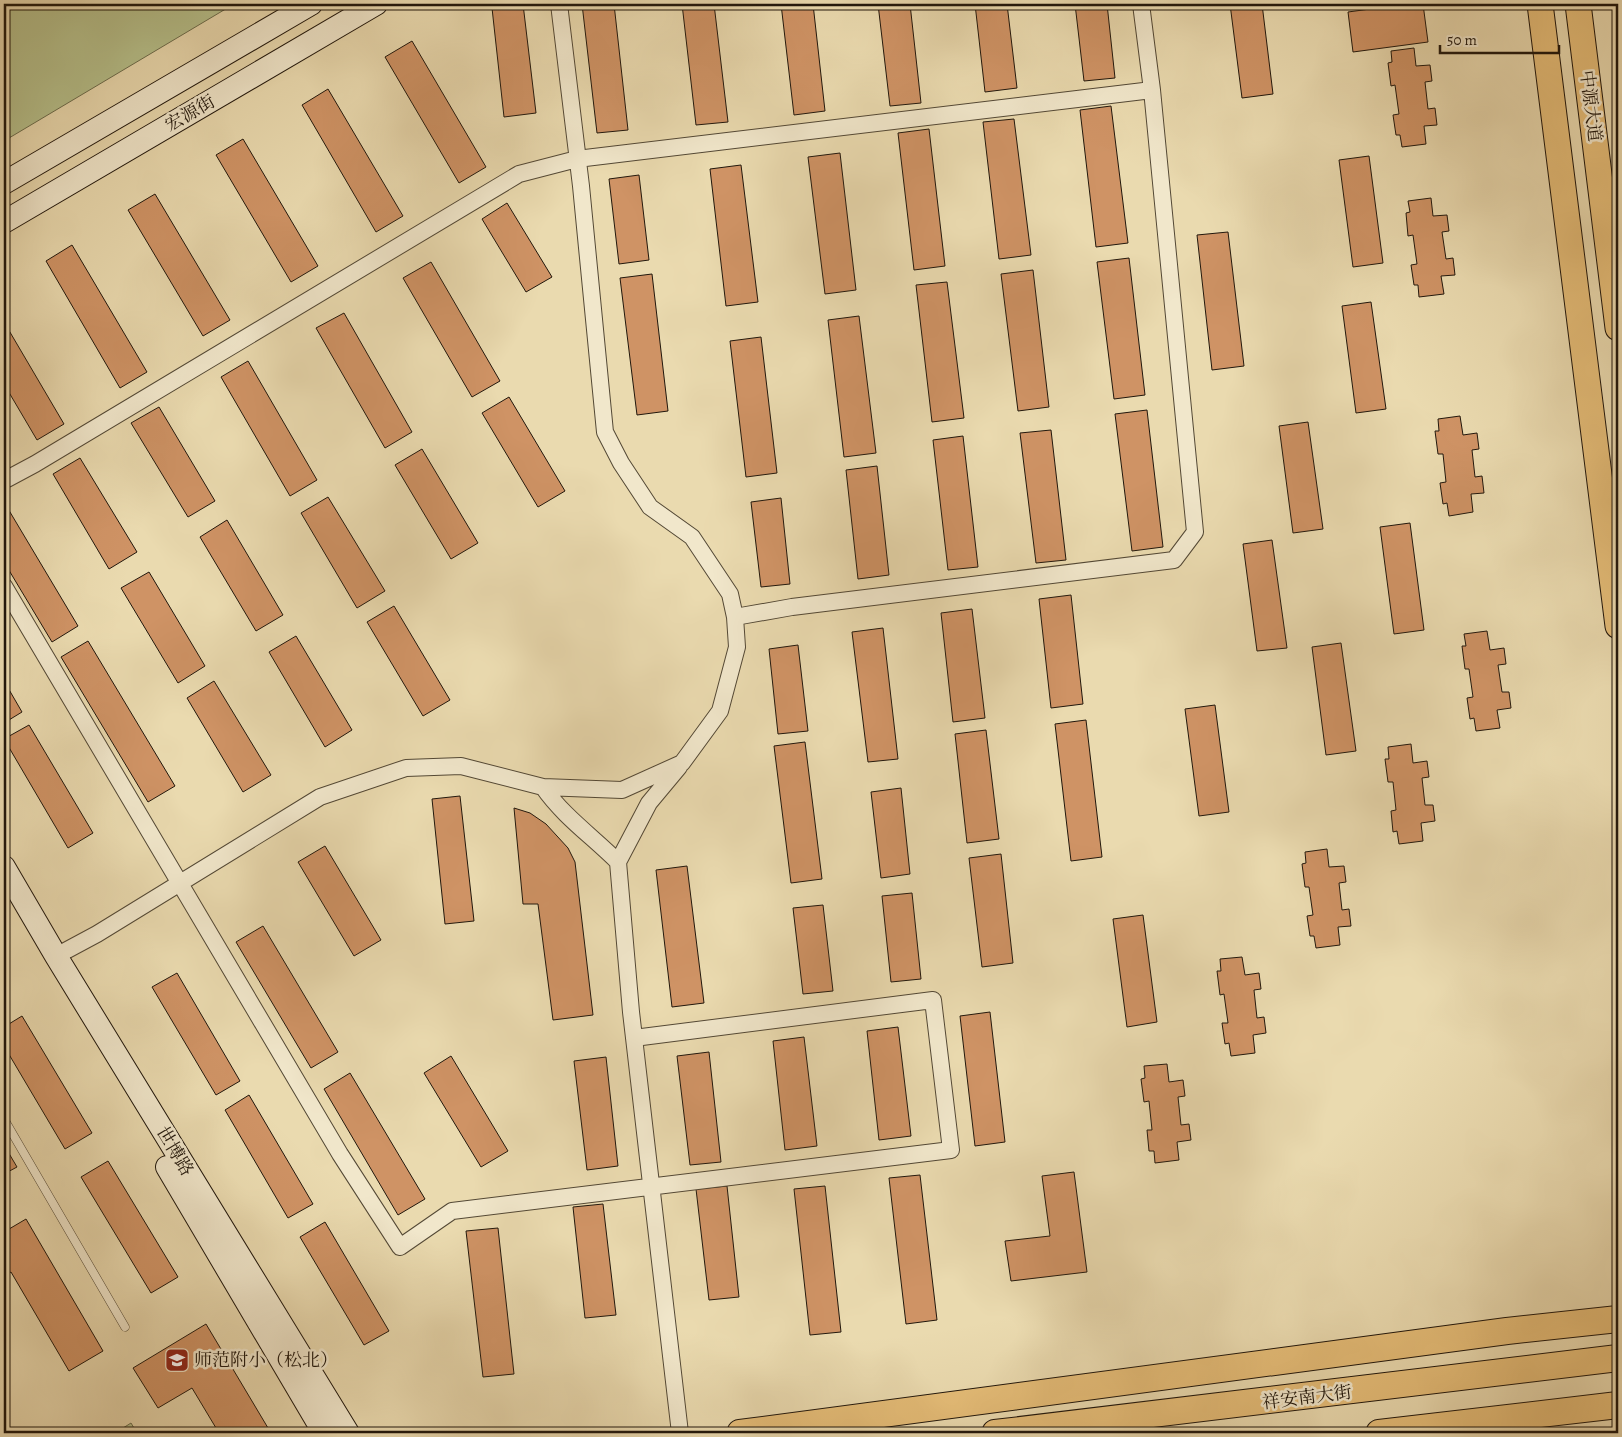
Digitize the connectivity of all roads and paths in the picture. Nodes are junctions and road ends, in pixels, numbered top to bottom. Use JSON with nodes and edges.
{"nodes":[{"id":1,"x":311,"y":4,"type":"edge"},
{"id":2,"x":376,"y":4,"type":"edge"},
{"id":3,"x":559,"y":4,"type":"edge"},
{"id":4,"x":1141,"y":4,"type":"edge"},
{"id":5,"x":1540,"y":4,"type":"edge"},
{"id":6,"x":1578,"y":4,"type":"edge"},
{"id":7,"x":1152,"y":90,"type":"junction"},
{"id":8,"x":578,"y":158,"type":"junction"},
{"id":9,"x":4,"y":183,"type":"edge"},
{"id":10,"x":4,"y":222,"type":"edge"},
{"id":11,"x":1618,"y":328,"type":"edge"},
{"id":12,"x":4,"y":475,"type":"edge"},
{"id":13,"x":4,"y":586,"type":"edge"},
{"id":14,"x":735,"y":617,"type":"junction"},
{"id":15,"x":1618,"y":626,"type":"edge"},
{"id":16,"x":682,"y":763,"type":"junction"},
{"id":17,"x":543,"y":787,"type":"junction"},
{"id":18,"x":618,"y":862,"type":"junction"},
{"id":19,"x":4,"y":867,"type":"edge"},
{"id":20,"x":180,"y":884,"type":"junction"},
{"id":21,"x":4,"y":890,"type":"edge"},
{"id":22,"x":56,"y":956,"type":"junction"},
{"id":23,"x":634,"y":1038,"type":"junction"},
{"id":24,"x":4,"y":1119,"type":"edge"},
{"id":25,"x":652,"y":1185,"type":"junction"},
{"id":26,"x":1618,"y":1320,"type":"edge"},
{"id":27,"x":125,"y":1327,"type":"dead end"},
{"id":28,"x":1618,"y":1358,"type":"edge"},
{"id":29,"x":1618,"y":1405,"type":"edge"},
{"id":30,"x":324,"y":1433,"type":"edge"},
{"id":31,"x":348,"y":1433,"type":"edge"},
{"id":32,"x":680,"y":1433,"type":"edge"},
{"id":33,"x":740,"y":1433,"type":"edge"},
{"id":34,"x":994,"y":1433,"type":"edge"},
{"id":35,"x":1379,"y":1433,"type":"edge"}],
"edges":[{"from":1,"to":9,"type":"main road","name":"宏源街"},
{"from":2,"to":10,"type":"main road","name":"宏源街"},
{"from":3,"to":8,"type":"street"},
{"from":4,"to":7,"type":"street"},
{"from":5,"to":15,"type":"main road"},
{"from":6,"to":11,"type":"main road","name":"中源大道"},
{"from":7,"to":8,"type":"street"},
{"from":7,"to":14,"type":"street"},
{"from":8,"to":12,"type":"street"},
{"from":8,"to":14,"type":"street"},
{"from":13,"to":20,"type":"street"},
{"from":14,"to":16,"type":"street"},
{"from":16,"to":17,"type":"street"},
{"from":16,"to":18,"type":"street"},
{"from":17,"to":18,"type":"street"},
{"from":17,"to":20,"type":"street"},
{"from":18,"to":23,"type":"street"},
{"from":19,"to":22,"type":"main road","name":"世博路"},
{"from":20,"to":22,"type":"street"},
{"from":20,"to":25,"type":"street"},
{"from":21,"to":30,"type":"main road","name":"世博路"},
{"from":22,"to":31,"type":"main road","name":"世博路"},
{"from":23,"to":25,"type":"street"},
{"from":23,"to":25,"type":"street"},
{"from":24,"to":27,"type":"lane"},
{"from":25,"to":32,"type":"street"},
{"from":26,"to":33,"type":"highway"},
{"from":28,"to":34,"type":"highway","name":"祥安南大街"},
{"from":29,"to":35,"type":"highway"}]}
